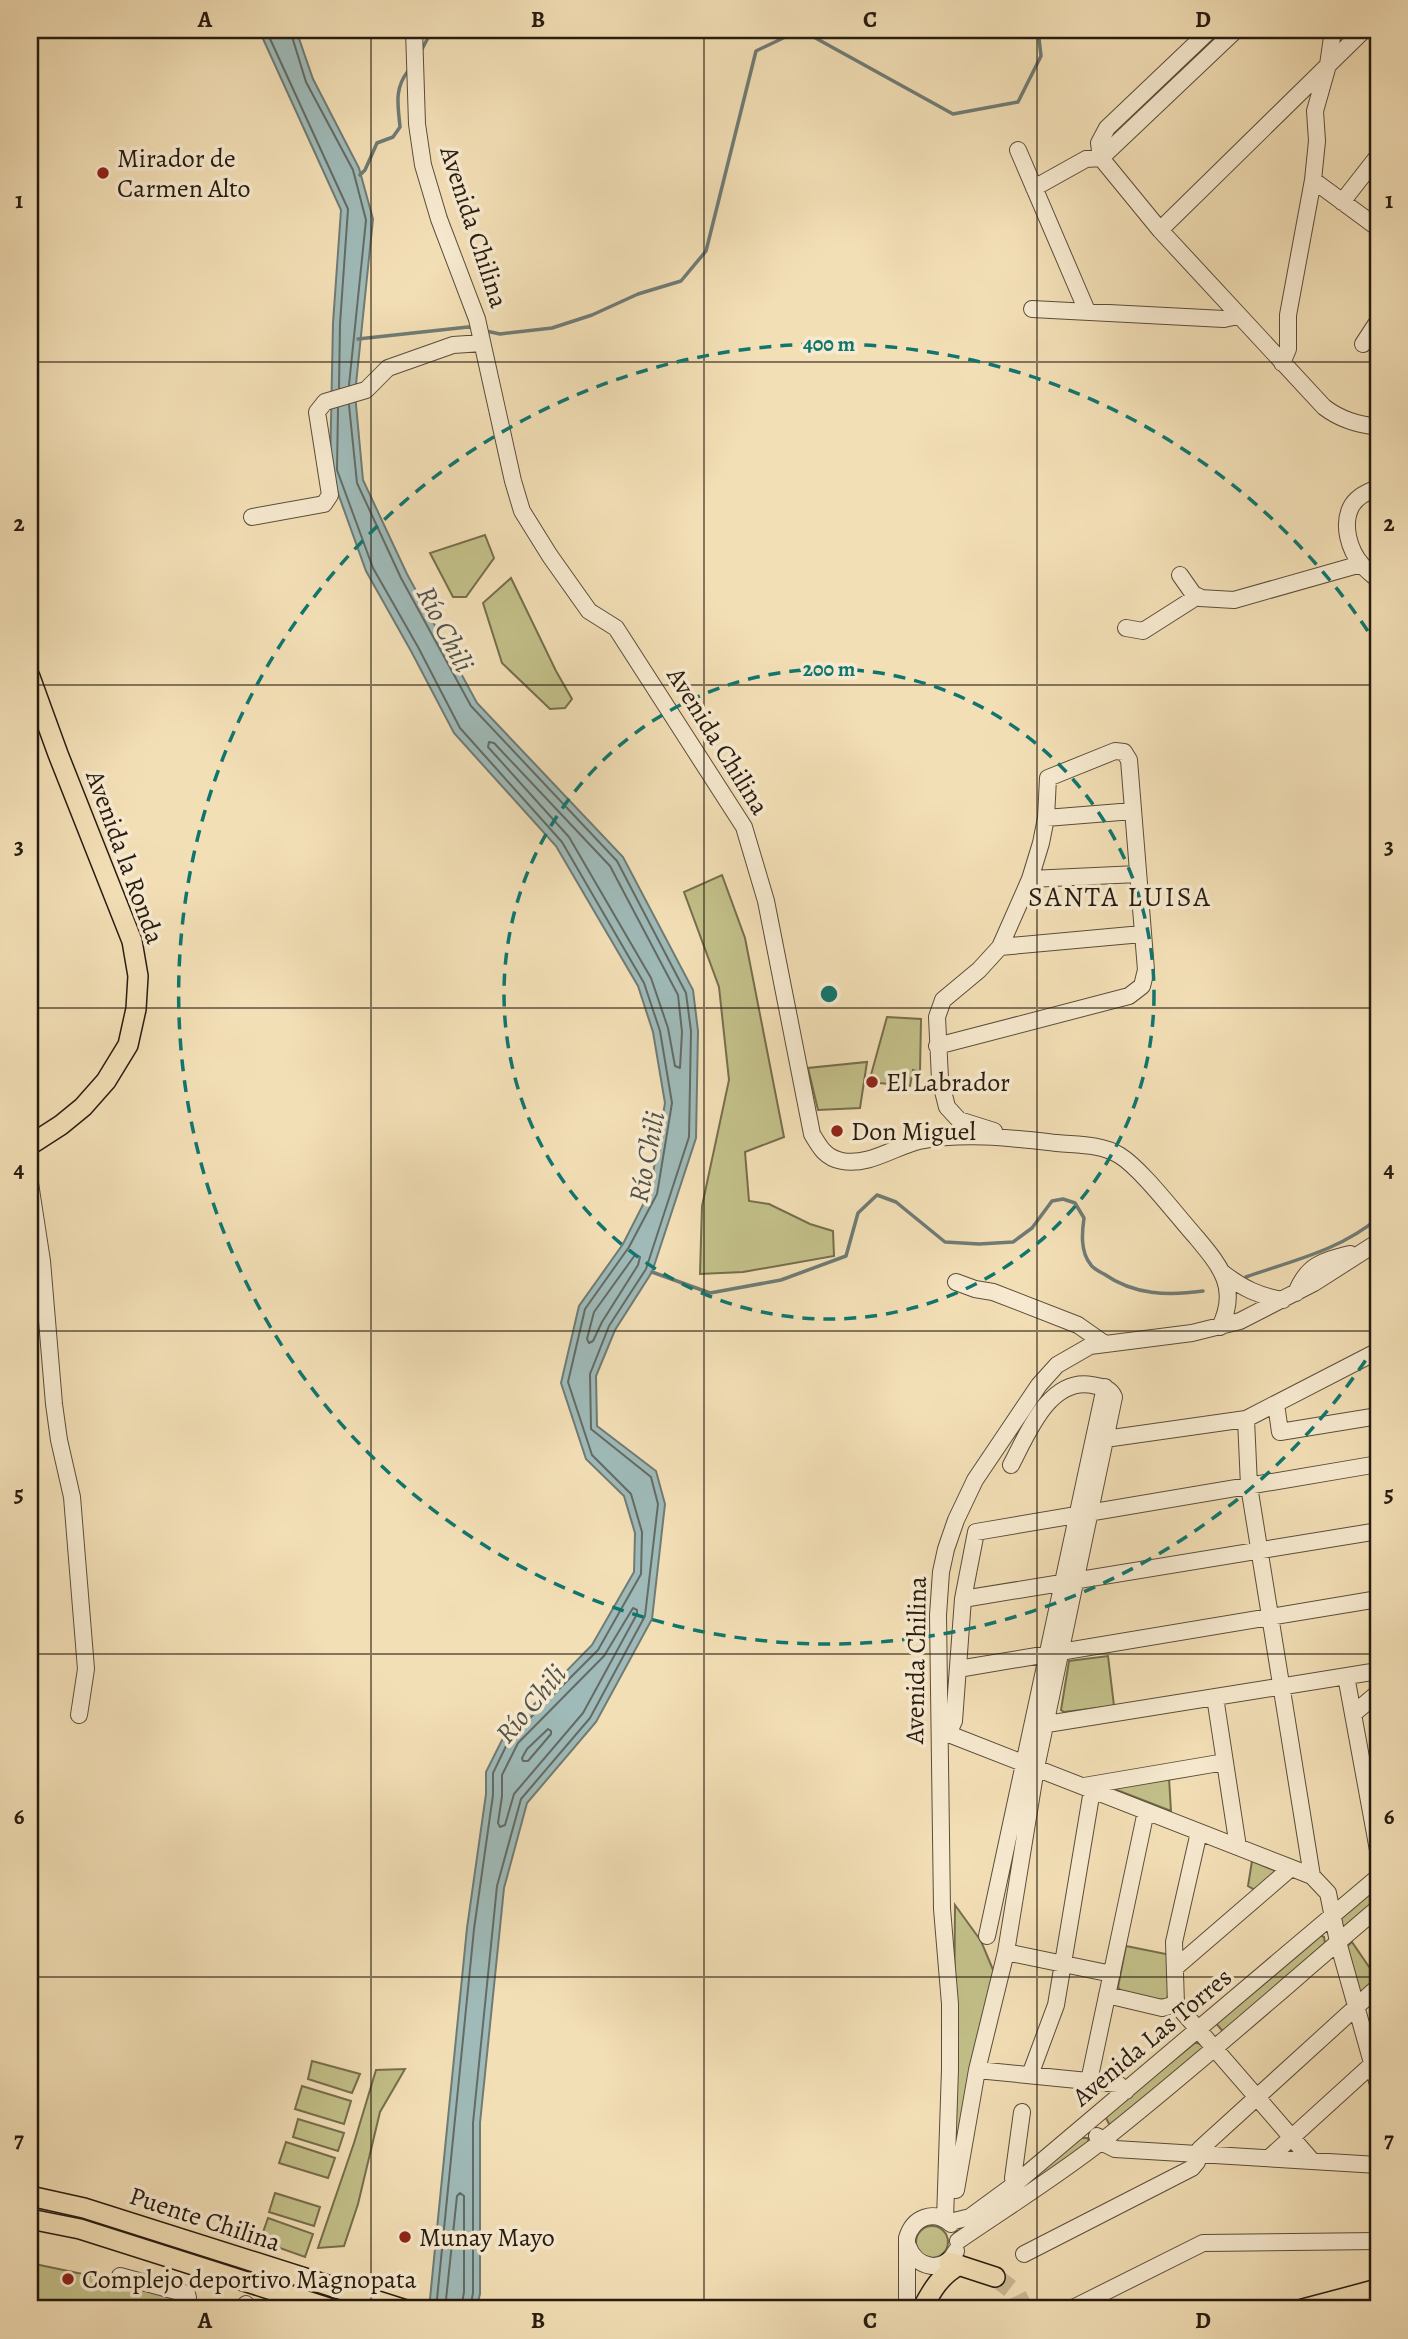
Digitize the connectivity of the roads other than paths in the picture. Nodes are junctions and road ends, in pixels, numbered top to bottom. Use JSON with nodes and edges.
{"nodes":[{"id":1,"x":414,"y":30,"type":"edge"},
{"id":2,"x":1210,"y":30,"type":"edge"},
{"id":3,"x":1236,"y":30,"type":"edge"},
{"id":4,"x":1333,"y":30,"type":"edge"},
{"id":5,"x":1364,"y":30,"type":"edge"},
{"id":6,"x":1328,"y":65,"type":"junction"},
{"id":7,"x":1018,"y":150,"type":"dead end"},
{"id":8,"x":1378,"y":156,"type":"edge"},
{"id":9,"x":1101,"y":158,"type":"junction"},
{"id":10,"x":1312,"y":180,"type":"junction"},
{"id":11,"x":1034,"y":188,"type":"junction"},
{"id":12,"x":1342,"y":202,"type":"junction"},
{"id":13,"x":1378,"y":228,"type":"edge"},
{"id":14,"x":1160,"y":230,"type":"junction"},
{"id":15,"x":1216,"y":290,"type":"junction"},
{"id":16,"x":1032,"y":309,"type":"dead end"},
{"id":17,"x":1087,"y":310,"type":"junction"},
{"id":18,"x":1288,"y":315,"type":"junction"},
{"id":19,"x":1238,"y":316,"type":"junction"},
{"id":20,"x":1205,"y":317,"type":"junction"},
{"id":21,"x":1378,"y":321,"type":"edge"},
{"id":22,"x":480,"y":332,"type":"junction"},
{"id":23,"x":1262,"y":341,"type":"junction"},
{"id":24,"x":1363,"y":344,"type":"dead end"},
{"id":25,"x":1282,"y":363,"type":"junction"},
{"id":26,"x":1378,"y":427,"type":"edge"},
{"id":27,"x":1378,"y":488,"type":"edge"},
{"id":28,"x":252,"y":517,"type":"dead end"},
{"id":29,"x":1361,"y":564,"type":"junction"},
{"id":30,"x":1180,"y":575,"type":"dead end"},
{"id":31,"x":1378,"y":580,"type":"edge"},
{"id":32,"x":1198,"y":596,"type":"junction"},
{"id":33,"x":1126,"y":628,"type":"dead end"},
{"id":34,"x":30,"y":677,"type":"edge"},
{"id":35,"x":1133,"y":811,"type":"junction"},
{"id":36,"x":1046,"y":818,"type":"junction"},
{"id":37,"x":1138,"y":874,"type":"junction"},
{"id":38,"x":1030,"y":879,"type":"junction"},
{"id":39,"x":1142,"y":934,"type":"junction"},
{"id":40,"x":1000,"y":947,"type":"junction"},
{"id":41,"x":937,"y":1046,"type":"junction"},
{"id":42,"x":1021,"y":1138,"type":"junction"},
{"id":43,"x":30,"y":1145,"type":"edge"},
{"id":44,"x":30,"y":1183,"type":"edge"},
{"id":45,"x":1372,"y":1246,"type":"edge"},
{"id":46,"x":1222,"y":1271,"type":"junction"},
{"id":47,"x":956,"y":1282,"type":"dead end"},
{"id":48,"x":1290,"y":1297,"type":"junction"},
{"id":49,"x":1220,"y":1327,"type":"junction"},
{"id":50,"x":1105,"y":1344,"type":"junction"},
{"id":51,"x":1378,"y":1351,"type":"edge"},
{"id":52,"x":1276,"y":1404,"type":"junction"},
{"id":53,"x":1378,"y":1416,"type":"edge"},
{"id":54,"x":1246,"y":1419,"type":"junction"},
{"id":55,"x":1100,"y":1440,"type":"junction"},
{"id":56,"x":1378,"y":1464,"type":"edge"},
{"id":57,"x":1010,"y":1465,"type":"dead end"},
{"id":58,"x":1248,"y":1486,"type":"junction"},
{"id":59,"x":1084,"y":1514,"type":"junction"},
{"id":60,"x":1378,"y":1531,"type":"edge"},
{"id":61,"x":1259,"y":1550,"type":"junction"},
{"id":62,"x":1070,"y":1581,"type":"junction"},
{"id":63,"x":963,"y":1599,"type":"junction"},
{"id":64,"x":1378,"y":1599,"type":"edge"},
{"id":65,"x":1270,"y":1617,"type":"junction"},
{"id":66,"x":1054,"y":1653,"type":"junction"},
{"id":67,"x":958,"y":1669,"type":"junction"},
{"id":68,"x":1378,"y":1671,"type":"edge"},
{"id":69,"x":1346,"y":1676,"type":"junction"},
{"id":70,"x":1281,"y":1686,"type":"junction"},
{"id":71,"x":1378,"y":1693,"type":"edge"},
{"id":72,"x":1215,"y":1697,"type":"junction"},
{"id":73,"x":1353,"y":1714,"type":"junction"},
{"id":74,"x":79,"y":1715,"type":"dead end"},
{"id":75,"x":1047,"y":1724,"type":"junction"},
{"id":76,"x":944,"y":1732,"type":"junction"},
{"id":77,"x":1225,"y":1762,"type":"junction"},
{"id":78,"x":1030,"y":1766,"type":"junction"},
{"id":79,"x":1373,"y":1783,"type":"edge"},
{"id":80,"x":1087,"y":1788,"type":"junction"},
{"id":81,"x":1146,"y":1811,"type":"junction"},
{"id":82,"x":1199,"y":1832,"type":"junction"},
{"id":83,"x":1238,"y":1847,"type":"junction"},
{"id":84,"x":1378,"y":1850,"type":"edge"},
{"id":85,"x":1291,"y":1868,"type":"junction"},
{"id":86,"x":1312,"y":1876,"type":"junction"},
{"id":87,"x":1378,"y":1877,"type":"edge"},
{"id":88,"x":1328,"y":1892,"type":"junction"},
{"id":89,"x":1361,"y":1892,"type":"junction"},
{"id":90,"x":1378,"y":1908,"type":"edge"},
{"id":91,"x":1333,"y":1916,"type":"junction"},
{"id":92,"x":986,"y":1936,"type":"dead end"},
{"id":93,"x":1338,"y":1942,"type":"junction"},
{"id":94,"x":1006,"y":1952,"type":"junction"},
{"id":95,"x":1062,"y":1964,"type":"junction"},
{"id":96,"x":1175,"y":1968,"type":"junction"},
{"id":97,"x":1112,"y":1974,"type":"junction"},
{"id":98,"x":1378,"y":1987,"type":"edge"},
{"id":99,"x":1107,"y":1995,"type":"junction"},
{"id":100,"x":1176,"y":2004,"type":"junction"},
{"id":101,"x":1356,"y":2006,"type":"junction"},
{"id":102,"x":1198,"y":2029,"type":"junction"},
{"id":103,"x":1215,"y":2049,"type":"junction"},
{"id":104,"x":1376,"y":2062,"type":"edge"},
{"id":105,"x":977,"y":2070,"type":"junction"},
{"id":106,"x":1030,"y":2075,"type":"junction"},
{"id":107,"x":1089,"y":2081,"type":"junction"},
{"id":108,"x":1378,"y":2084,"type":"edge"},
{"id":109,"x":1126,"y":2091,"type":"junction"},
{"id":110,"x":1256,"y":2097,"type":"junction"},
{"id":111,"x":1022,"y":2112,"type":"dead end"},
{"id":112,"x":1088,"y":2123,"type":"junction"},
{"id":113,"x":1291,"y":2137,"type":"junction"},
{"id":114,"x":1101,"y":2142,"type":"junction"},
{"id":115,"x":1198,"y":2154,"type":"junction"},
{"id":116,"x":1269,"y":2158,"type":"junction"},
{"id":117,"x":1312,"y":2161,"type":"junction"},
{"id":118,"x":1378,"y":2165,"type":"edge"},
{"id":119,"x":947,"y":2174,"type":"junction"},
{"id":120,"x":1015,"y":2184,"type":"junction"},
{"id":121,"x":30,"y":2196,"type":"edge"},
{"id":122,"x":921,"y":2218,"type":"junction"},
{"id":123,"x":30,"y":2219,"type":"edge"},
{"id":124,"x":948,"y":2221,"type":"junction"},
{"id":125,"x":958,"y":2241,"type":"junction"},
{"id":126,"x":1378,"y":2241,"type":"edge"},
{"id":127,"x":908,"y":2246,"type":"junction"},
{"id":128,"x":1024,"y":2254,"type":"dead end"},
{"id":129,"x":949,"y":2264,"type":"junction"},
{"id":130,"x":120,"y":2276,"type":"dead end"},
{"id":131,"x":995,"y":2277,"type":"tunnel mouth"},
{"id":132,"x":1378,"y":2289,"type":"edge"},
{"id":133,"x":184,"y":2309,"type":"edge"},
{"id":134,"x":332,"y":2309,"type":"edge"},
{"id":135,"x":403,"y":2309,"type":"edge"},
{"id":136,"x":906,"y":2309,"type":"edge"},
{"id":137,"x":916,"y":2309,"type":"edge"},
{"id":138,"x":922,"y":2309,"type":"edge"},
{"id":139,"x":1071,"y":2309,"type":"edge"},
{"id":140,"x":1303,"y":2309,"type":"edge"}],
"edges":[{"from":1,"to":22,"type":"street","name":"Avenida Chilina"},
{"from":2,"to":9,"type":"street"},
{"from":3,"to":9,"type":"street"},
{"from":4,"to":6,"type":"street"},
{"from":5,"to":6,"type":"street"},
{"from":6,"to":10,"type":"street"},
{"from":6,"to":14,"type":"street"},
{"from":7,"to":11,"type":"street"},
{"from":8,"to":12,"type":"street"},
{"from":9,"to":11,"type":"street"},
{"from":9,"to":14,"type":"street"},
{"from":10,"to":12,"type":"street"},
{"from":10,"to":18,"type":"street"},
{"from":11,"to":17,"type":"street"},
{"from":12,"to":13,"type":"street"},
{"from":14,"to":15,"type":"street"},
{"from":15,"to":19,"type":"street"},
{"from":15,"to":20,"type":"street"},
{"from":16,"to":17,"type":"street"},
{"from":17,"to":20,"type":"street"},
{"from":18,"to":23,"type":"street"},
{"from":18,"to":25,"type":"street"},
{"from":19,"to":20,"type":"street"},
{"from":19,"to":23,"type":"street"},
{"from":21,"to":24,"type":"street"},
{"from":22,"to":28,"type":"street"},
{"from":22,"to":42,"type":"street","name":"Avenida Chilina"},
{"from":23,"to":25,"type":"street"},
{"from":25,"to":26,"type":"street"},
{"from":27,"to":29,"type":"street"},
{"from":29,"to":31,"type":"street"},
{"from":29,"to":32,"type":"street"},
{"from":30,"to":32,"type":"street"},
{"from":32,"to":33,"type":"street"},
{"from":34,"to":43,"type":"main road","name":"Avenida la Ronda"},
{"from":35,"to":36,"type":"street"},
{"from":35,"to":36,"type":"street"},
{"from":35,"to":37,"type":"street"},
{"from":36,"to":38,"type":"street"},
{"from":37,"to":38,"type":"street"},
{"from":37,"to":39,"type":"street"},
{"from":38,"to":40,"type":"street"},
{"from":39,"to":40,"type":"street"},
{"from":39,"to":41,"type":"street"},
{"from":40,"to":41,"type":"street"},
{"from":41,"to":42,"type":"street"},
{"from":42,"to":46,"type":"street","name":"Avenida Chilina"},
{"from":44,"to":74,"type":"street"},
{"from":45,"to":48,"type":"street","name":"Avenida Chilina"},
{"from":46,"to":48,"type":"street","name":"Avenida Chilina"},
{"from":46,"to":49,"type":"street"},
{"from":47,"to":50,"type":"street"},
{"from":48,"to":49,"type":"street","name":"Avenida Chilina"},
{"from":49,"to":50,"type":"street","name":"Avenida Chilina"},
{"from":50,"to":76,"type":"street","name":"Avenida Chilina"},
{"from":51,"to":52,"type":"street"},
{"from":52,"to":53,"type":"street"},
{"from":52,"to":54,"type":"street"},
{"from":54,"to":55,"type":"street"},
{"from":54,"to":58,"type":"street"},
{"from":55,"to":57,"type":"street"},
{"from":55,"to":59,"type":"street"},
{"from":56,"to":58,"type":"street"},
{"from":58,"to":59,"type":"street"},
{"from":58,"to":61,"type":"street"},
{"from":59,"to":62,"type":"street"},
{"from":59,"to":63,"type":"street"},
{"from":60,"to":61,"type":"street"},
{"from":61,"to":62,"type":"street"},
{"from":61,"to":65,"type":"street"},
{"from":62,"to":63,"type":"street"},
{"from":62,"to":66,"type":"street"},
{"from":63,"to":67,"type":"street"},
{"from":64,"to":65,"type":"street"},
{"from":65,"to":66,"type":"street"},
{"from":65,"to":70,"type":"street"},
{"from":66,"to":67,"type":"street"},
{"from":66,"to":75,"type":"street"},
{"from":66,"to":78,"type":"street"},
{"from":67,"to":76,"type":"street"},
{"from":68,"to":69,"type":"street"},
{"from":69,"to":70,"type":"street"},
{"from":69,"to":73,"type":"street"},
{"from":70,"to":72,"type":"street"},
{"from":70,"to":86,"type":"street"},
{"from":71,"to":73,"type":"street"},
{"from":72,"to":75,"type":"street"},
{"from":72,"to":77,"type":"street"},
{"from":73,"to":79,"type":"street"},
{"from":75,"to":78,"type":"street"},
{"from":76,"to":78,"type":"street"},
{"from":76,"to":119,"type":"street","name":"Avenida Chilina"},
{"from":77,"to":80,"type":"street"},
{"from":77,"to":83,"type":"street"},
{"from":78,"to":80,"type":"street"},
{"from":78,"to":92,"type":"street"},
{"from":78,"to":94,"type":"street"},
{"from":79,"to":84,"type":"street"},
{"from":80,"to":81,"type":"street"},
{"from":80,"to":95,"type":"street"},
{"from":81,"to":82,"type":"street"},
{"from":81,"to":97,"type":"street"},
{"from":82,"to":83,"type":"street"},
{"from":82,"to":96,"type":"street"},
{"from":83,"to":85,"type":"street"},
{"from":85,"to":86,"type":"street"},
{"from":85,"to":96,"type":"street"},
{"from":86,"to":88,"type":"street"},
{"from":87,"to":89,"type":"street","name":"Avenida Las Torres"},
{"from":88,"to":89,"type":"street"},
{"from":88,"to":91,"type":"street"},
{"from":89,"to":91,"type":"street","name":"Avenida Las Torres"},
{"from":90,"to":93,"type":"street","name":"Avenida Las Torres"},
{"from":91,"to":93,"type":"street"},
{"from":91,"to":102,"type":"street","name":"Avenida Las Torres"},
{"from":93,"to":101,"type":"street"},
{"from":93,"to":103,"type":"street","name":"Avenida Las Torres"},
{"from":94,"to":95,"type":"street"},
{"from":94,"to":105,"type":"street"},
{"from":95,"to":97,"type":"street"},
{"from":95,"to":106,"type":"street"},
{"from":96,"to":100,"type":"street"},
{"from":97,"to":99,"type":"street"},
{"from":98,"to":101,"type":"street"},
{"from":99,"to":100,"type":"street"},
{"from":99,"to":107,"type":"street"},
{"from":100,"to":102,"type":"street"},
{"from":101,"to":104,"type":"street"},
{"from":101,"to":110,"type":"street"},
{"from":102,"to":103,"type":"street"},
{"from":102,"to":109,"type":"street","name":"Avenida Las Torres"},
{"from":103,"to":110,"type":"street"},
{"from":103,"to":114,"type":"street","name":"Avenida Las Torres"},
{"from":104,"to":108,"type":"street"},
{"from":104,"to":113,"type":"street"},
{"from":105,"to":106,"type":"street"},
{"from":105,"to":124,"type":"street"},
{"from":106,"to":107,"type":"street"},
{"from":107,"to":109,"type":"street"},
{"from":109,"to":112,"type":"street","name":"Avenida Las Torres"},
{"from":110,"to":113,"type":"street"},
{"from":110,"to":115,"type":"street"},
{"from":111,"to":120,"type":"street"},
{"from":112,"to":114,"type":"street"},
{"from":112,"to":120,"type":"street","name":"Avenida Las Torres"},
{"from":113,"to":116,"type":"street"},
{"from":113,"to":117,"type":"street"},
{"from":114,"to":115,"type":"street"},
{"from":114,"to":125,"type":"street","name":"Avenida Las Torres"},
{"from":115,"to":116,"type":"street"},
{"from":115,"to":128,"type":"street"},
{"from":116,"to":117,"type":"street"},
{"from":117,"to":118,"type":"street"},
{"from":119,"to":122,"type":"street","name":"Avenida Chilina"},
{"from":119,"to":124,"type":"street","name":"Avenida Chilina"},
{"from":120,"to":124,"type":"street","name":"Avenida Las Torres"},
{"from":121,"to":135,"type":"main road","name":"Puente Chilina"},
{"from":122,"to":124,"type":"street"},
{"from":122,"to":127,"type":"street"},
{"from":123,"to":134,"type":"main road","name":"Puente Chilina","bridge":true},
{"from":124,"to":125,"type":"street"},
{"from":125,"to":129,"type":"street"},
{"from":126,"to":139,"type":"street"},
{"from":127,"to":129,"type":"street"},
{"from":127,"to":136,"type":"street"},
{"from":129,"to":131,"type":"main road"},
{"from":129,"to":137,"type":"street"},
{"from":129,"to":138,"type":"main road"},
{"from":130,"to":133,"type":"street"},
{"from":132,"to":140,"type":"main road"}]}
